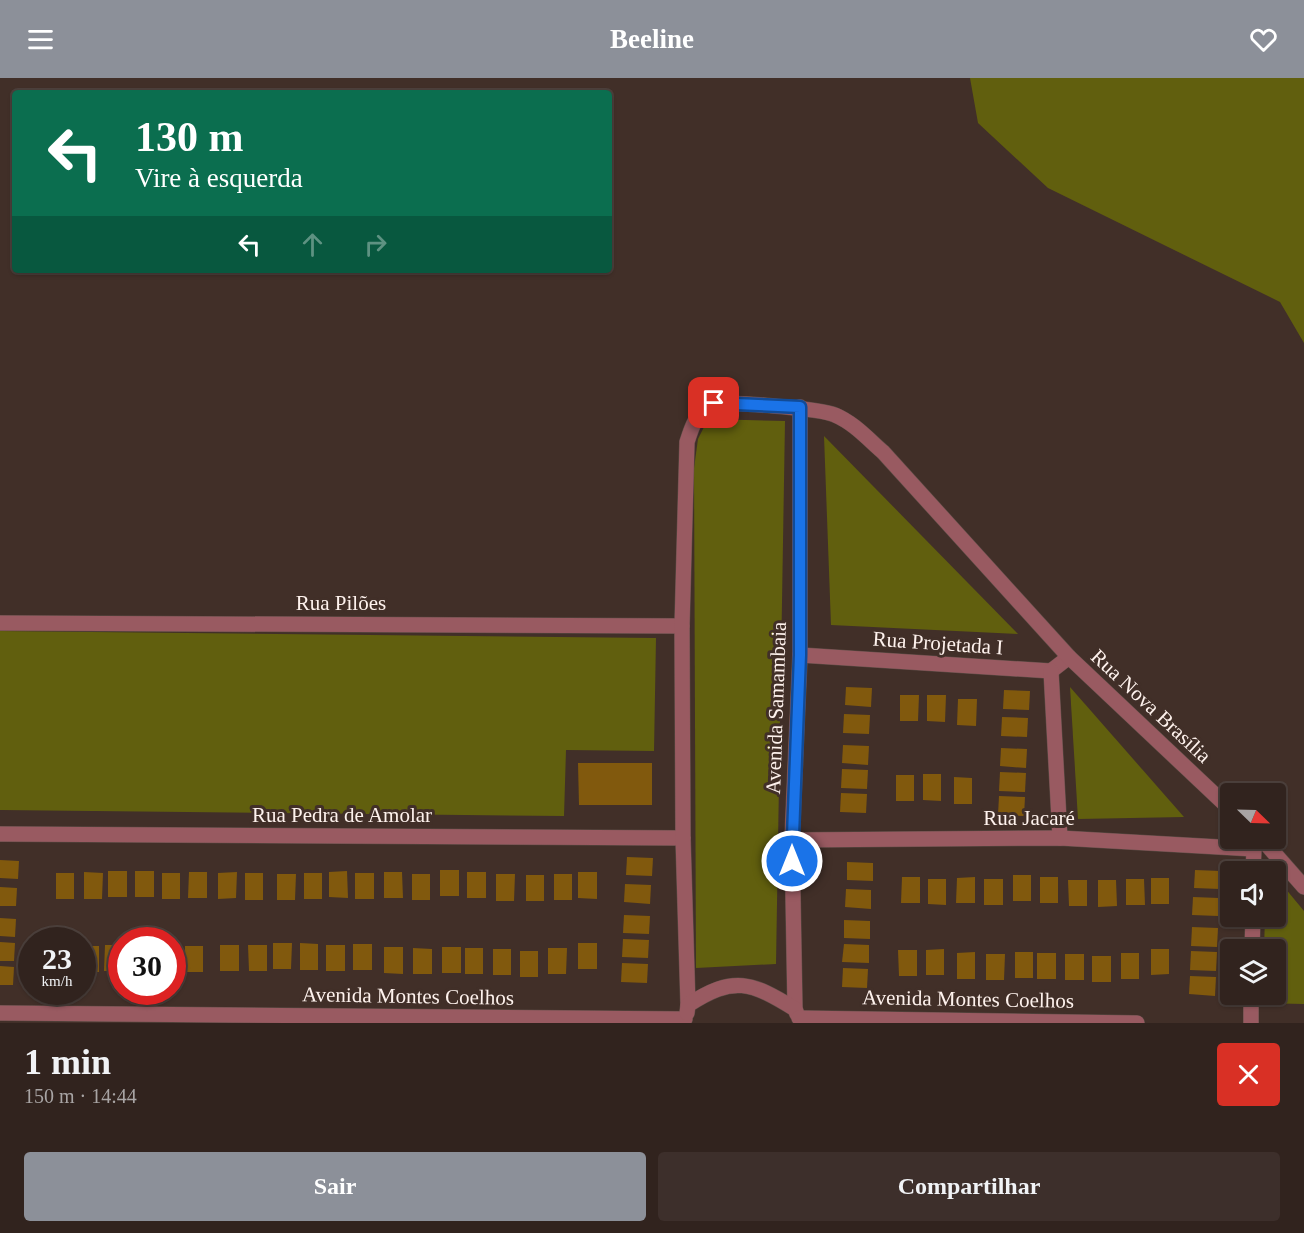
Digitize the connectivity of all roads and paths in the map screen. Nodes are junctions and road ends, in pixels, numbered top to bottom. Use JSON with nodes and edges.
{"nodes":[{"id":1,"x":800,"y":407,"type":"junction"},
{"id":2,"x":0,"y":623,"type":"edge"},
{"id":3,"x":682,"y":626,"type":"junction"},
{"id":4,"x":800,"y":655,"type":"junction"},
{"id":5,"x":1069,"y":657,"type":"junction"},
{"id":6,"x":1051,"y":671,"type":"junction"},
{"id":7,"x":1220,"y":800,"type":"edge"},
{"id":8,"x":0,"y":834,"type":"edge"},
{"id":9,"x":683,"y":838,"type":"junction"},
{"id":10,"x":1060,"y":838,"type":"junction"},
{"id":11,"x":792,"y":840,"type":"junction"},
{"id":12,"x":1220,"y":841,"type":"edge"},
{"id":13,"x":1265,"y":849,"type":"edge"},
{"id":14,"x":1304,"y":887,"type":"edge"},
{"id":15,"x":1251,"y":1005,"type":"edge"},
{"id":16,"x":0,"y":1013,"type":"edge"},
{"id":17,"x":686,"y":1016,"type":"edge"},
{"id":18,"x":798,"y":1017,"type":"edge"},
{"id":19,"x":131,"y":1018,"type":"edge"},
{"id":20,"x":1137,"y":1023,"type":"edge"},
{"id":21,"x":1251,"y":1023,"type":"edge"}],
"edges":[{"from":1,"to":3,"type":"street","name":"Rua Nova Brasília"},
{"from":1,"to":4,"type":"street","name":"Avenida Samambaia"},
{"from":1,"to":5,"type":"street","name":"Rua Nova Brasília"},
{"from":2,"to":3,"type":"street","name":"Rua Pilões"},
{"from":3,"to":9,"type":"street"},
{"from":4,"to":6,"type":"street","name":"Rua Projetada I"},
{"from":4,"to":11,"type":"street","name":"Avenida Samambaia"},
{"from":5,"to":6,"type":"street"},
{"from":5,"to":7,"type":"street","name":"Rua Nova Brasília"},
{"from":6,"to":10,"type":"street"},
{"from":8,"to":9,"type":"street","name":"Rua Pedra de Amolar"},
{"from":9,"to":17,"type":"street"},
{"from":10,"to":11,"type":"street","name":"Rua Jacaré"},
{"from":10,"to":12,"type":"street","name":"Rua Jacaré"},
{"from":11,"to":18,"type":"street","name":"Avenida Samambaia"},
{"from":13,"to":14,"type":"street"},
{"from":15,"to":21,"type":"street"},
{"from":16,"to":19,"type":"street","name":"Avenida Montes Coelhos"},
{"from":17,"to":18,"type":"street"},
{"from":17,"to":19,"type":"street","name":"Avenida Montes Coelhos"},
{"from":18,"to":20,"type":"street","name":"Avenida Montes Coelhos"}]}
